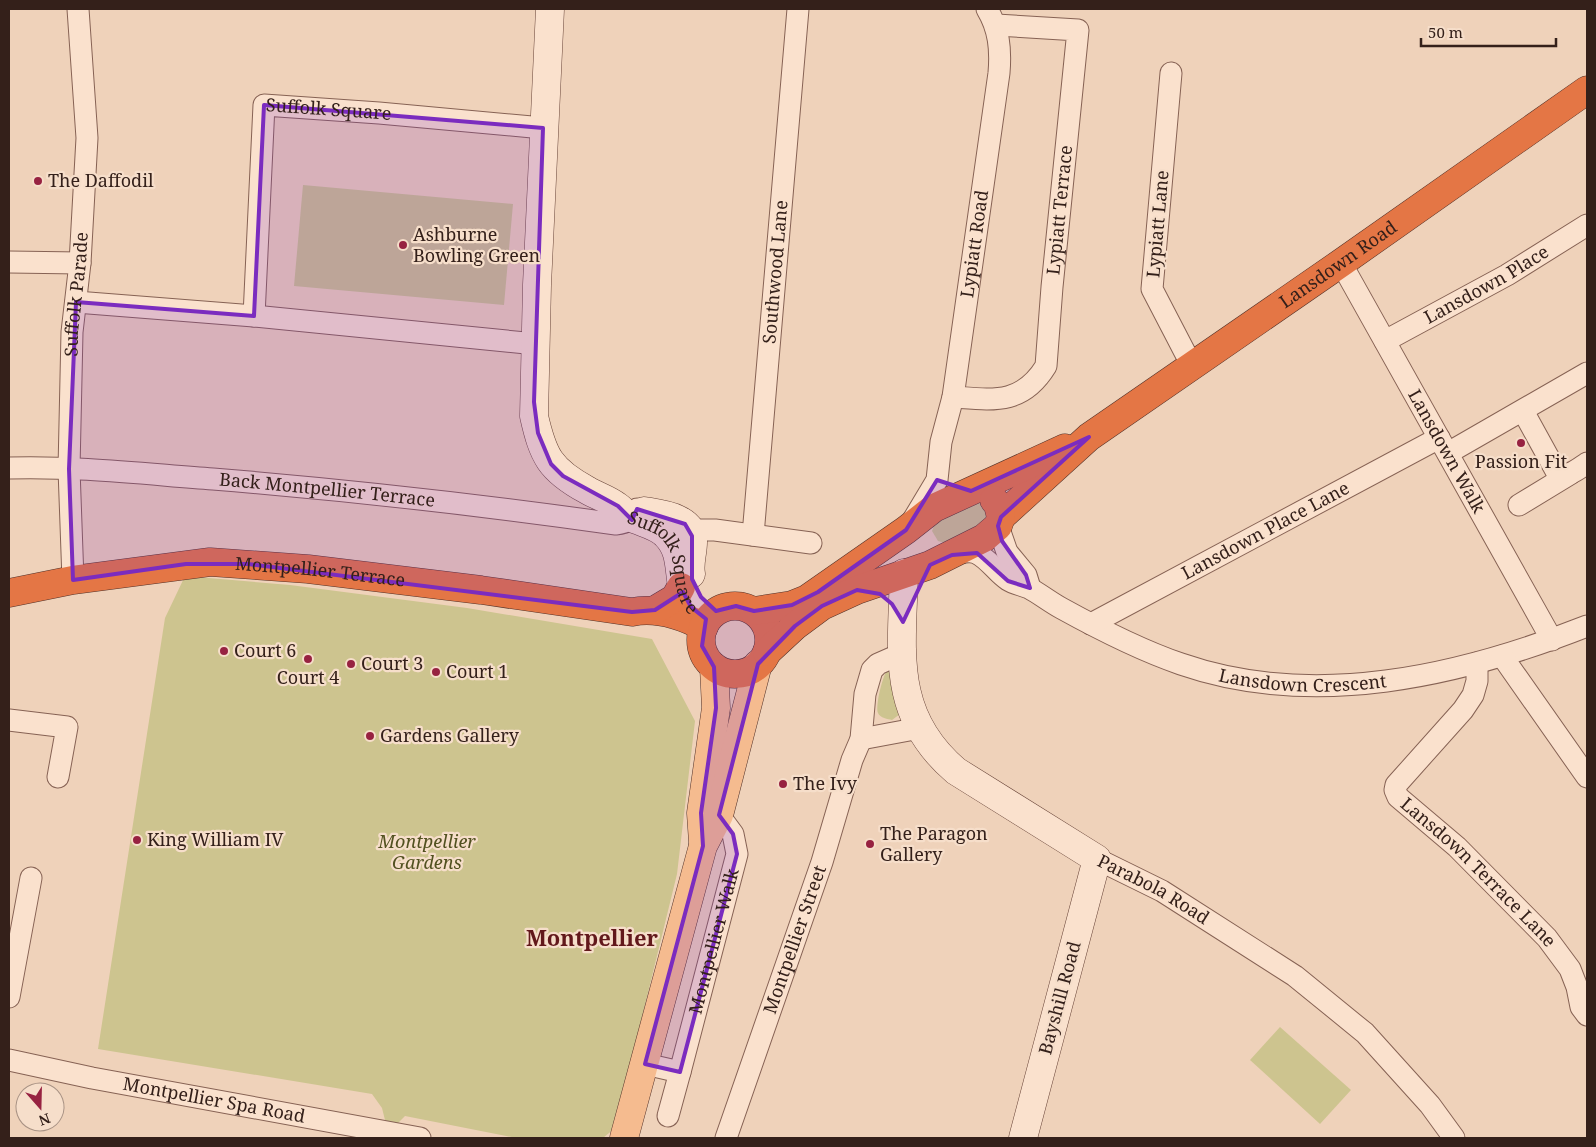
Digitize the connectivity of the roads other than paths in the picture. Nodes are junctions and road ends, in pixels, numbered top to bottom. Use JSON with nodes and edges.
{"nodes":[{"id":1,"x":78,"y":9,"type":"edge"},
{"id":2,"x":550,"y":9,"type":"edge"},
{"id":3,"x":798,"y":9,"type":"edge"},
{"id":4,"x":989,"y":13,"type":"edge"},
{"id":5,"x":1171,"y":73,"type":"dead end"},
{"id":6,"x":1587,"y":90,"type":"edge"},
{"id":7,"x":543,"y":128,"type":"junction"},
{"id":8,"x":1587,"y":225,"type":"edge"},
{"id":9,"x":9,"y":262,"type":"edge"},
{"id":10,"x":80,"y":262,"type":"junction"},
{"id":11,"x":1341,"y":263,"type":"junction"},
{"id":12,"x":76,"y":302,"type":"junction"},
{"id":13,"x":254,"y":316,"type":"junction"},
{"id":14,"x":1385,"y":341,"type":"junction"},
{"id":15,"x":536,"y":344,"type":"junction"},
{"id":16,"x":1192,"y":366,"type":"junction"},
{"id":17,"x":1587,"y":373,"type":"edge"},
{"id":18,"x":954,"y":396,"type":"junction"},
{"id":19,"x":1523,"y":411,"type":"junction"},
{"id":20,"x":1090,"y":437,"type":"junction"},
{"id":21,"x":1444,"y":446,"type":"junction"},
{"id":22,"x":9,"y":468,"type":"edge"},
{"id":23,"x":1578,"y":468,"type":"edge"},
{"id":24,"x":70,"y":469,"type":"junction"},
{"id":25,"x":937,"y":480,"type":"junction"},
{"id":26,"x":971,"y":491,"type":"junction"},
{"id":27,"x":1519,"y":505,"type":"dead end"},
{"id":28,"x":629,"y":511,"type":"junction"},
{"id":29,"x":999,"y":521,"type":"junction"},
{"id":30,"x":906,"y":530,"type":"junction"},
{"id":31,"x":680,"y":534,"type":"junction"},
{"id":32,"x":753,"y":535,"type":"junction"},
{"id":33,"x":811,"y":543,"type":"dead end"},
{"id":34,"x":941,"y":560,"type":"junction"},
{"id":35,"x":904,"y":573,"type":"junction"},
{"id":36,"x":73,"y":580,"type":"junction"},
{"id":37,"x":681,"y":587,"type":"junction"},
{"id":38,"x":1030,"y":588,"type":"junction"},
{"id":39,"x":858,"y":590,"type":"junction"},
{"id":40,"x":9,"y":593,"type":"edge"},
{"id":41,"x":643,"y":611,"type":"junction"},
{"id":42,"x":754,"y":611,"type":"junction"},
{"id":43,"x":903,"y":622,"type":"junction"},
{"id":44,"x":1091,"y":624,"type":"junction"},
{"id":45,"x":1587,"y":626,"type":"edge"},
{"id":46,"x":709,"y":634,"type":"junction"},
{"id":47,"x":1552,"y":640,"type":"junction"},
{"id":48,"x":902,"y":653,"type":"junction"},
{"id":49,"x":1502,"y":656,"type":"junction"},
{"id":50,"x":762,"y":658,"type":"junction"},
{"id":51,"x":1477,"y":662,"type":"junction"},
{"id":52,"x":9,"y":720,"type":"edge"},
{"id":53,"x":920,"y":728,"type":"junction"},
{"id":54,"x":861,"y":739,"type":"junction"},
{"id":55,"x":58,"y":777,"type":"dead end"},
{"id":56,"x":1587,"y":777,"type":"edge"},
{"id":57,"x":719,"y":815,"type":"junction"},
{"id":58,"x":703,"y":846,"type":"junction"},
{"id":59,"x":1097,"y":859,"type":"junction"},
{"id":60,"x":32,"y":878,"type":"dead end"},
{"id":61,"x":9,"y":998,"type":"edge"},
{"id":62,"x":1587,"y":1015,"type":"edge"},
{"id":63,"x":9,"y":1060,"type":"edge"},
{"id":64,"x":645,"y":1064,"type":"junction"},
{"id":65,"x":680,"y":1072,"type":"junction"},
{"id":66,"x":668,"y":1116,"type":"dead end"},
{"id":67,"x":420,"y":1138,"type":"edge"},
{"id":68,"x":624,"y":1138,"type":"edge"},
{"id":69,"x":726,"y":1138,"type":"edge"},
{"id":70,"x":1023,"y":1138,"type":"edge"},
{"id":71,"x":1454,"y":1138,"type":"edge"}],
"edges":[{"from":1,"to":10,"type":"street","name":"Suffolk Parade"},
{"from":2,"to":7,"type":"street","name":"Suffolk Square"},
{"from":3,"to":32,"type":"street","name":"Southwood Lane"},
{"from":4,"to":18,"type":"street","name":"Lypiatt Road"},
{"from":4,"to":18,"type":"street","name":"Lypiatt Terrace"},
{"from":5,"to":16,"type":"street","name":"Lypiatt Lane"},
{"from":6,"to":11,"type":"highway","name":"Lansdown Road"},
{"from":7,"to":13,"type":"street","name":"Suffolk Square"},
{"from":7,"to":15,"type":"street","name":"Suffolk Square"},
{"from":8,"to":14,"type":"street","name":"Lansdown Place"},
{"from":9,"to":10,"type":"street"},
{"from":10,"to":12,"type":"street","name":"Suffolk Parade"},
{"from":11,"to":14,"type":"street","name":"Lansdown Walk"},
{"from":11,"to":16,"type":"highway","name":"Lansdown Road"},
{"from":12,"to":13,"type":"street"},
{"from":12,"to":24,"type":"street","name":"Suffolk Parade"},
{"from":13,"to":15,"type":"street"},
{"from":14,"to":21,"type":"street","name":"Lansdown Walk"},
{"from":15,"to":28,"type":"street","name":"Suffolk Square"},
{"from":16,"to":20,"type":"highway","name":"Lansdown Road"},
{"from":17,"to":19,"type":"street","name":"Lansdown Place Lane"},
{"from":18,"to":25,"type":"street","name":"Lypiatt Road"},
{"from":19,"to":21,"type":"street","name":"Lansdown Place Lane"},
{"from":19,"to":23,"type":"street"},
{"from":20,"to":26,"type":"highway","name":"Lansdown Road"},
{"from":20,"to":29,"type":"highway","name":"Lansdown Road"},
{"from":21,"to":44,"type":"street","name":"Lansdown Place Lane"},
{"from":21,"to":47,"type":"street","name":"Lansdown Walk"},
{"from":22,"to":24,"type":"street","name":"Back Montpellier Terrace"},
{"from":23,"to":27,"type":"street"},
{"from":24,"to":28,"type":"street","name":"Back Montpellier Terrace"},
{"from":24,"to":36,"type":"street","name":"Suffolk Parade"},
{"from":25,"to":26,"type":"street"},
{"from":25,"to":30,"type":"street","name":"Lypiatt Road"},
{"from":26,"to":29,"type":"highway"},
{"from":26,"to":30,"type":"highway","name":"Lansdown Road"},
{"from":28,"to":31,"type":"street","name":"Suffolk Square"},
{"from":29,"to":34,"type":"highway","name":"Lansdown Road"},
{"from":29,"to":38,"type":"street"},
{"from":30,"to":35,"type":"highway"},
{"from":30,"to":42,"type":"highway","name":"Lansdown Road"},
{"from":31,"to":32,"type":"street"},
{"from":31,"to":37,"type":"street","name":"Suffolk Square"},
{"from":31,"to":46,"type":"street","name":"Suffolk Square"},
{"from":32,"to":33,"type":"street"},
{"from":34,"to":35,"type":"highway","name":"Lansdown Road"},
{"from":34,"to":38,"type":"street","name":"Lansdown Crescent"},
{"from":34,"to":43,"type":"street","name":"Parabola Road"},
{"from":35,"to":39,"type":"highway","name":"Lansdown Road"},
{"from":35,"to":43,"type":"street","name":"Parabola Road"},
{"from":36,"to":40,"type":"highway","name":"Montpellier Terrace"},
{"from":36,"to":41,"type":"highway","name":"Montpellier Terrace"},
{"from":37,"to":41,"type":"highway"},
{"from":37,"to":46,"type":"street","name":"Suffolk Square"},
{"from":38,"to":44,"type":"street","name":"Lansdown Crescent"},
{"from":39,"to":43,"type":"street"},
{"from":39,"to":50,"type":"highway","name":"Lansdown Road"},
{"from":41,"to":46,"type":"highway","name":"Montpellier Terrace"},
{"from":42,"to":46,"type":"highway"},
{"from":42,"to":50,"type":"highway"},
{"from":43,"to":48,"type":"street","name":"Parabola Road"},
{"from":44,"to":51,"type":"street","name":"Lansdown Crescent"},
{"from":45,"to":47,"type":"street","name":"Lansdown Crescent"},
{"from":46,"to":50,"type":"highway"},
{"from":46,"to":58,"type":"main road","name":"Montpellier Walk"},
{"from":47,"to":49,"type":"street","name":"Lansdown Crescent"},
{"from":48,"to":53,"type":"street","name":"Parabola Road"},
{"from":48,"to":54,"type":"street","name":"Montpellier Street"},
{"from":49,"to":51,"type":"street","name":"Lansdown Crescent"},
{"from":49,"to":56,"type":"street"},
{"from":50,"to":57,"type":"main road","name":"Montpellier Walk"},
{"from":51,"to":62,"type":"street","name":"Lansdown Terrace Lane"},
{"from":52,"to":55,"type":"street"},
{"from":53,"to":54,"type":"street"},
{"from":53,"to":59,"type":"street","name":"Parabola Road"},
{"from":54,"to":69,"type":"street","name":"Montpellier Street"},
{"from":57,"to":58,"type":"main road","name":"Montpellier Walk"},
{"from":57,"to":65,"type":"street","name":"Montpellier Walk"},
{"from":58,"to":64,"type":"main road","name":"Montpellier Walk"},
{"from":59,"to":70,"type":"street","name":"Bayshill Road"},
{"from":59,"to":71,"type":"street","name":"Parabola Road"},
{"from":60,"to":61,"type":"street"},
{"from":63,"to":67,"type":"street","name":"Montpellier Spa Road"},
{"from":64,"to":65,"type":"street"},
{"from":64,"to":68,"type":"main road","name":"Montpellier Walk"},
{"from":65,"to":66,"type":"street","name":"Montpellier Walk"}]}
